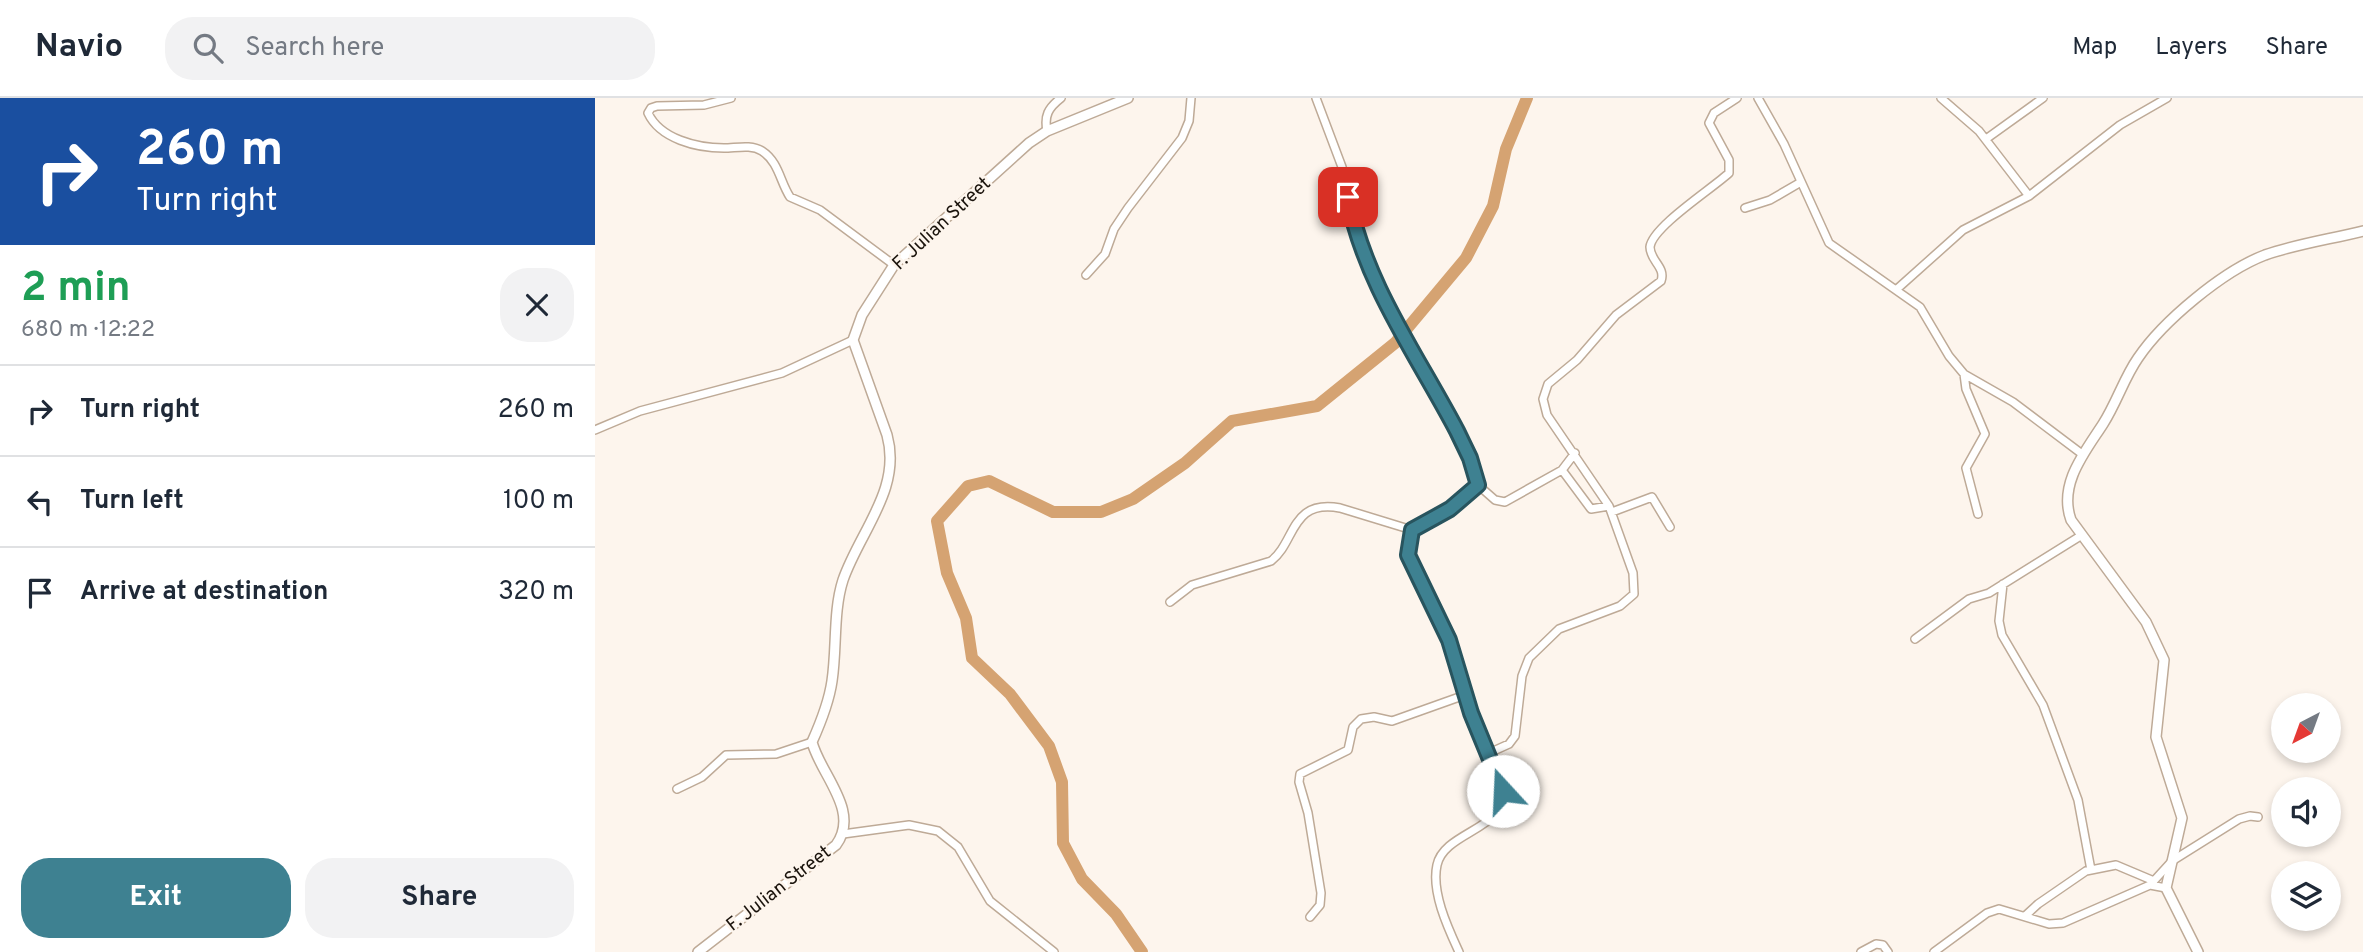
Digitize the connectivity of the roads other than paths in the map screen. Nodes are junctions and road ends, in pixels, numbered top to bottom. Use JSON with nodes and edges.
{"nodes":[{"id":1,"x":731,"y":98,"type":"edge"},
{"id":2,"x":1061,"y":98,"type":"edge"},
{"id":3,"x":1128,"y":98,"type":"edge"},
{"id":4,"x":1191,"y":98,"type":"edge"},
{"id":5,"x":1316,"y":98,"type":"edge"},
{"id":6,"x":1737,"y":98,"type":"edge"},
{"id":7,"x":1758,"y":98,"type":"edge"},
{"id":8,"x":1941,"y":98,"type":"edge"},
{"id":9,"x":2043,"y":98,"type":"edge"},
{"id":10,"x":2167,"y":98,"type":"edge"},
{"id":11,"x":1047,"y":131,"type":"junction"},
{"id":12,"x":1986,"y":139,"type":"junction"},
{"id":13,"x":1801,"y":182,"type":"junction"},
{"id":14,"x":2029,"y":196,"type":"junction"},
{"id":15,"x":1745,"y":208,"type":"dead end"},
{"id":16,"x":2363,"y":231,"type":"edge"},
{"id":17,"x":894,"y":265,"type":"junction"},
{"id":18,"x":1086,"y":275,"type":"dead end"},
{"id":19,"x":1897,"y":289,"type":"junction"},
{"id":20,"x":853,"y":340,"type":"junction"},
{"id":21,"x":1964,"y":374,"type":"junction"},
{"id":22,"x":595,"y":430,"type":"edge"},
{"id":23,"x":1575,"y":453,"type":"junction"},
{"id":24,"x":2082,"y":454,"type":"junction"},
{"id":25,"x":1562,"y":470,"type":"junction"},
{"id":26,"x":1478,"y":485,"type":"junction"},
{"id":27,"x":1611,"y":509,"type":"junction"},
{"id":28,"x":1979,"y":514,"type":"dead end"},
{"id":29,"x":1670,"y":527,"type":"dead end"},
{"id":30,"x":1412,"y":530,"type":"junction"},
{"id":31,"x":2082,"y":535,"type":"junction"},
{"id":32,"x":2003,"y":584,"type":"junction"},
{"id":33,"x":1170,"y":602,"type":"dead end"},
{"id":34,"x":1915,"y":639,"type":"dead end"},
{"id":35,"x":1465,"y":695,"type":"junction"},
{"id":36,"x":812,"y":741,"type":"junction"},
{"id":37,"x":1489,"y":753,"type":"junction"},
{"id":38,"x":677,"y":789,"type":"dead end"},
{"id":39,"x":2258,"y":817,"type":"dead end"},
{"id":40,"x":843,"y":834,"type":"junction"},
{"id":41,"x":2172,"y":862,"type":"junction"},
{"id":42,"x":2091,"y":870,"type":"junction"},
{"id":43,"x":2152,"y":883,"type":"junction"},
{"id":44,"x":2166,"y":888,"type":"junction"},
{"id":45,"x":2025,"y":916,"type":"junction"},
{"id":46,"x":1310,"y":917,"type":"dead end"},
{"id":47,"x":698,"y":952,"type":"edge"},
{"id":48,"x":1054,"y":952,"type":"edge"},
{"id":49,"x":1459,"y":952,"type":"edge"},
{"id":50,"x":1861,"y":952,"type":"edge"},
{"id":51,"x":1888,"y":952,"type":"edge"},
{"id":52,"x":1934,"y":952,"type":"edge"},
{"id":53,"x":2198,"y":952,"type":"edge"}],
"edges":[{"from":1,"to":17,"type":"street"},
{"from":2,"to":11,"type":"street"},
{"from":3,"to":11,"type":"street","name":"F. Julian Street"},
{"from":4,"to":18,"type":"street"},
{"from":5,"to":26,"type":"street"},
{"from":6,"to":23,"type":"street"},
{"from":7,"to":13,"type":"street"},
{"from":8,"to":12,"type":"street"},
{"from":9,"to":12,"type":"street"},
{"from":10,"to":14,"type":"street"},
{"from":11,"to":17,"type":"street","name":"F. Julian Street"},
{"from":12,"to":14,"type":"street"},
{"from":13,"to":15,"type":"street"},
{"from":13,"to":19,"type":"street"},
{"from":14,"to":19,"type":"street"},
{"from":16,"to":24,"type":"street"},
{"from":17,"to":20,"type":"street","name":"F. Julian Street"},
{"from":19,"to":21,"type":"street"},
{"from":20,"to":22,"type":"street"},
{"from":20,"to":36,"type":"street"},
{"from":21,"to":24,"type":"street"},
{"from":21,"to":28,"type":"street"},
{"from":23,"to":25,"type":"street"},
{"from":23,"to":27,"type":"street"},
{"from":24,"to":31,"type":"street"},
{"from":25,"to":26,"type":"street"},
{"from":25,"to":27,"type":"street"},
{"from":26,"to":30,"type":"street"},
{"from":27,"to":29,"type":"street"},
{"from":27,"to":37,"type":"street"},
{"from":30,"to":33,"type":"street"},
{"from":30,"to":35,"type":"street"},
{"from":31,"to":32,"type":"street"},
{"from":31,"to":41,"type":"street"},
{"from":32,"to":34,"type":"street"},
{"from":32,"to":42,"type":"street"},
{"from":35,"to":37,"type":"street"},
{"from":35,"to":46,"type":"street"},
{"from":36,"to":38,"type":"street"},
{"from":36,"to":40,"type":"street","name":"F. Julian Street"},
{"from":37,"to":49,"type":"street"},
{"from":39,"to":41,"type":"street"},
{"from":40,"to":47,"type":"street","name":"F. Julian Street"},
{"from":40,"to":48,"type":"street"},
{"from":41,"to":43,"type":"street"},
{"from":41,"to":44,"type":"street"},
{"from":42,"to":43,"type":"street"},
{"from":42,"to":45,"type":"street"},
{"from":43,"to":44,"type":"street"},
{"from":43,"to":45,"type":"street"},
{"from":44,"to":53,"type":"street"},
{"from":45,"to":52,"type":"street"},
{"from":50,"to":51,"type":"street"}]}
